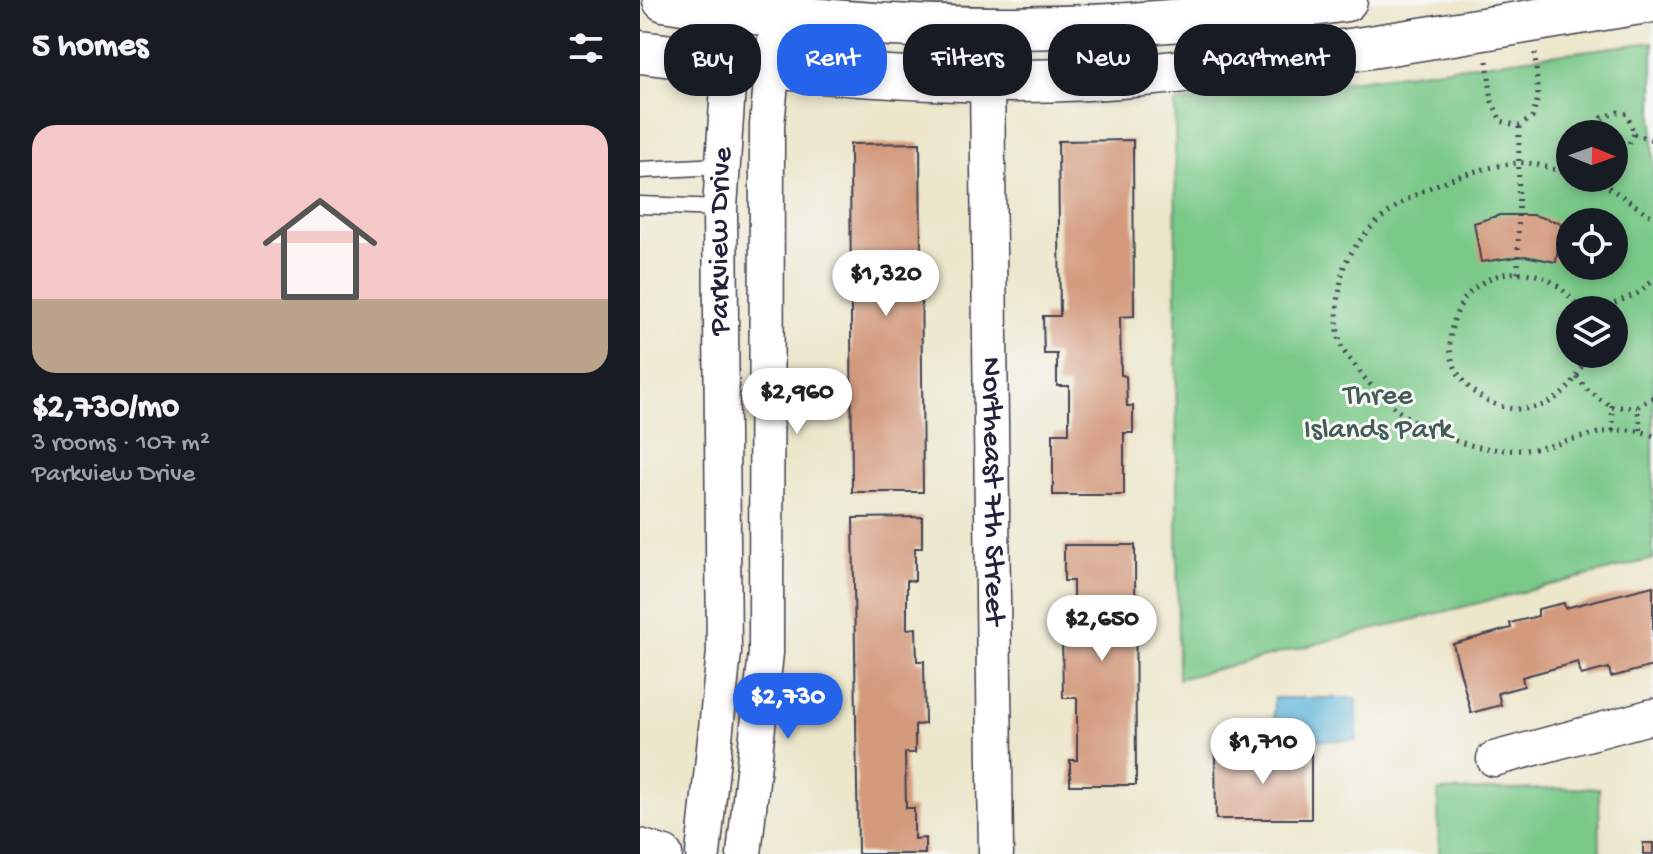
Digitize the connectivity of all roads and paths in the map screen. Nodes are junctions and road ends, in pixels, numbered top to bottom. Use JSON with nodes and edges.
{"nodes":[{"id":1,"x":664,"y":0,"type":"edge"},
{"id":2,"x":1346,"y":0,"type":"edge"},
{"id":3,"x":1653,"y":1,"type":"edge"},
{"id":4,"x":733,"y":12,"type":"junction"},
{"id":5,"x":1512,"y":14,"type":"edge"},
{"id":6,"x":777,"y":18,"type":"junction"},
{"id":7,"x":732,"y":24,"type":"edge"},
{"id":8,"x":640,"y":52,"type":"edge"},
{"id":9,"x":664,"y":55,"type":"edge"},
{"id":10,"x":761,"y":67,"type":"edge"},
{"id":11,"x":772,"y":68,"type":"junction"},
{"id":12,"x":903,"y":75,"type":"edge"},
{"id":13,"x":1032,"y":78,"type":"edge"},
{"id":14,"x":725,"y":96,"type":"edge"},
{"id":15,"x":987,"y":96,"type":"edge"},
{"id":16,"x":1602,"y":120,"type":"edge"},
{"id":17,"x":1519,"y":126,"type":"junction"},
{"id":18,"x":1634,"y":134,"type":"junction"},
{"id":19,"x":1653,"y":140,"type":"edge"},
{"id":20,"x":1628,"y":144,"type":"edge"},
{"id":21,"x":1520,"y":162,"type":"junction"},
{"id":22,"x":721,"y":166,"type":"junction"},
{"id":23,"x":640,"y":170,"type":"edge"},
{"id":24,"x":1556,"y":171,"type":"edge"},
{"id":25,"x":1616,"y":192,"type":"edge"},
{"id":26,"x":640,"y":205,"type":"edge"},
{"id":27,"x":720,"y":208,"type":"junction"},
{"id":28,"x":1653,"y":217,"type":"edge"},
{"id":29,"x":1518,"y":273,"type":"junction"},
{"id":30,"x":1653,"y":281,"type":"edge"},
{"id":31,"x":1570,"y":296,"type":"edge"},
{"id":32,"x":1628,"y":297,"type":"edge"},
{"id":33,"x":1581,"y":368,"type":"edge"},
{"id":34,"x":1577,"y":377,"type":"junction"},
{"id":35,"x":1653,"y":397,"type":"edge"},
{"id":36,"x":1612,"y":407,"type":"junction"},
{"id":37,"x":1637,"y":407,"type":"junction"},
{"id":38,"x":1641,"y":430,"type":"junction"},
{"id":39,"x":1613,"y":431,"type":"junction"},
{"id":40,"x":1653,"y":436,"type":"edge"},
{"id":41,"x":1653,"y":716,"type":"edge"},
{"id":42,"x":717,"y":734,"type":"junction"},
{"id":43,"x":759,"y":738,"type":"junction"},
{"id":44,"x":1494,"y":759,"type":"dead end"},
{"id":45,"x":640,"y":846,"type":"edge"},
{"id":46,"x":665,"y":854,"type":"edge"},
{"id":47,"x":703,"y":854,"type":"edge"},
{"id":48,"x":744,"y":854,"type":"edge"},
{"id":49,"x":996,"y":854,"type":"edge"}],
"edges":[{"from":1,"to":4,"type":"street"},
{"from":2,"to":6,"type":"street"},
{"from":3,"to":5,"type":"street"},
{"from":4,"to":6,"type":"street"},
{"from":4,"to":7,"type":"street","name":"Parkview Drive"},
{"from":5,"to":13,"type":"street"},
{"from":5,"to":17,"type":"path"},
{"from":5,"to":17,"type":"path"},
{"from":6,"to":11,"type":"street","name":"Parkview Drive"},
{"from":8,"to":9,"type":"street"},
{"from":10,"to":11,"type":"street"},
{"from":11,"to":12,"type":"street"},
{"from":11,"to":43,"type":"street","name":"Parkview Drive"},
{"from":14,"to":22,"type":"street","name":"Parkview Drive"},
{"from":15,"to":49,"type":"street","name":"Northeast 7th Street"},
{"from":16,"to":18,"type":"path"},
{"from":17,"to":21,"type":"path"},
{"from":18,"to":19,"type":"path"},
{"from":18,"to":20,"type":"path"},
{"from":21,"to":24,"type":"path"},
{"from":21,"to":29,"type":"path"},
{"from":21,"to":39,"type":"path"},
{"from":22,"to":23,"type":"lane"},
{"from":22,"to":27,"type":"street","name":"Parkview Drive"},
{"from":25,"to":28,"type":"path"},
{"from":26,"to":27,"type":"lane"},
{"from":27,"to":42,"type":"street","name":"Parkview Drive"},
{"from":29,"to":31,"type":"path"},
{"from":29,"to":34,"type":"path"},
{"from":30,"to":32,"type":"path"},
{"from":33,"to":34,"type":"path"},
{"from":34,"to":36,"type":"path"},
{"from":35,"to":37,"type":"path"},
{"from":36,"to":37,"type":"path"},
{"from":36,"to":39,"type":"path"},
{"from":37,"to":38,"type":"path"},
{"from":38,"to":39,"type":"path"},
{"from":38,"to":40,"type":"path"},
{"from":41,"to":44,"type":"street"},
{"from":42,"to":43,"type":"street"},
{"from":42,"to":47,"type":"street","name":"Parkview Drive"},
{"from":43,"to":48,"type":"street","name":"Parkview Drive"},
{"from":45,"to":46,"type":"street"}]}
